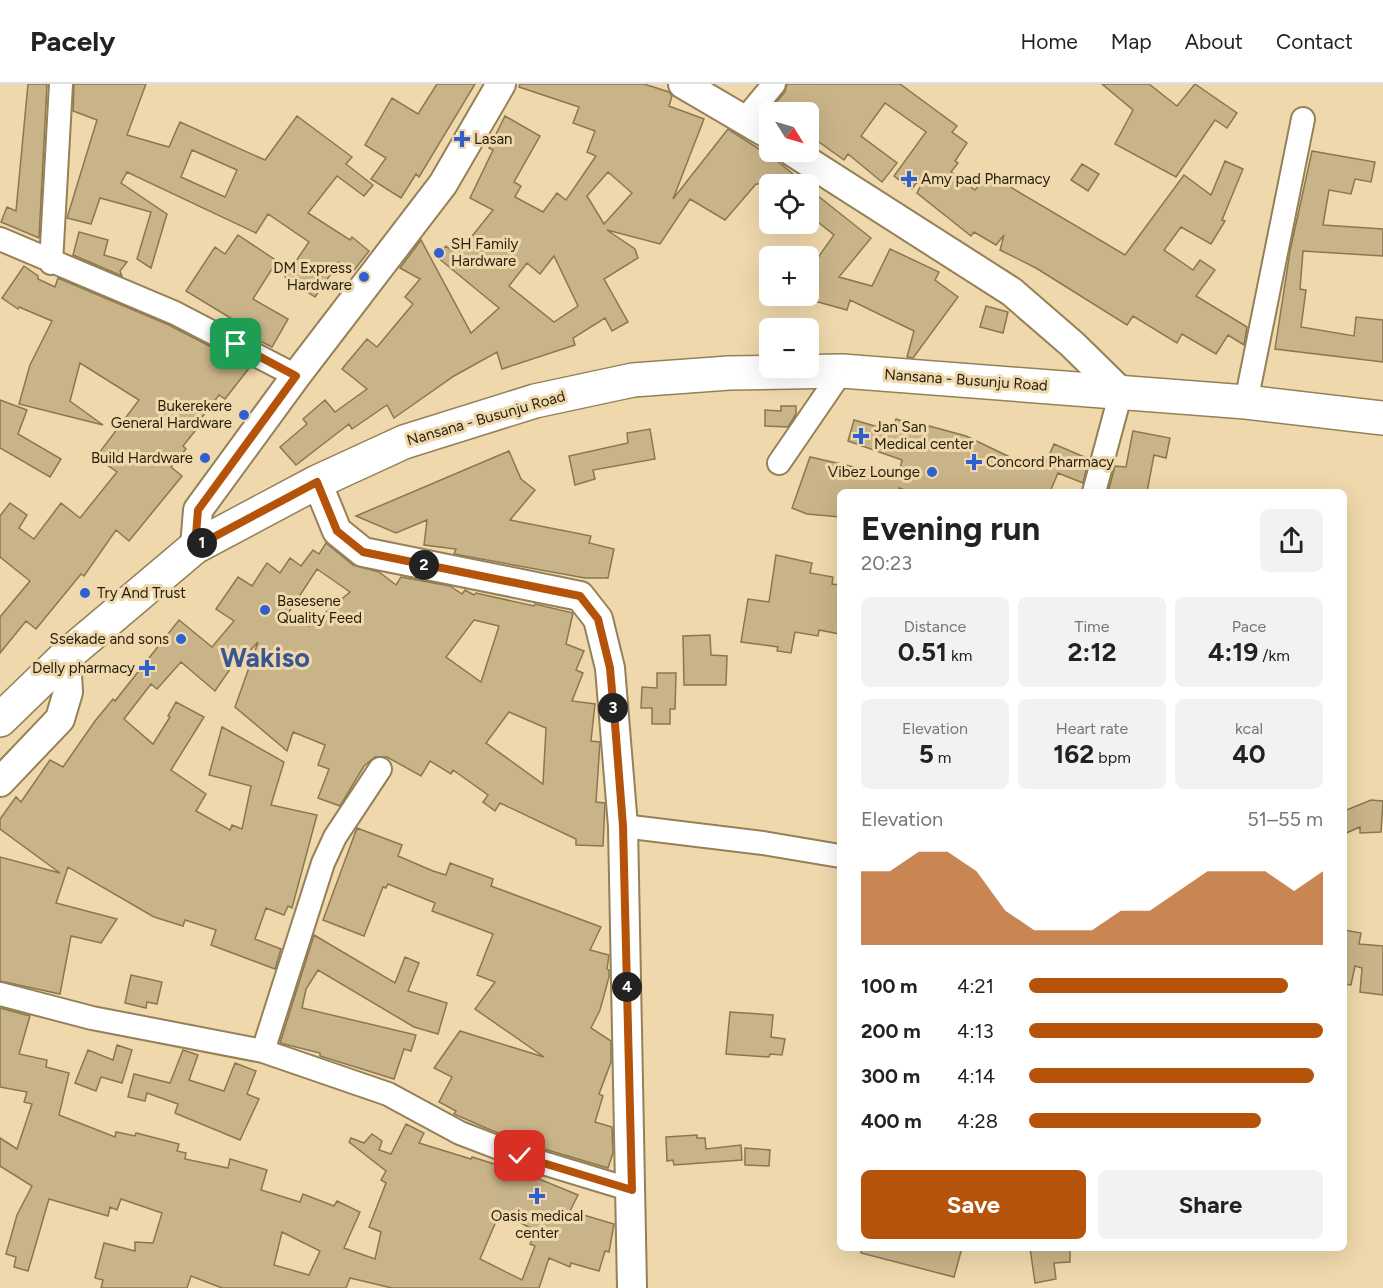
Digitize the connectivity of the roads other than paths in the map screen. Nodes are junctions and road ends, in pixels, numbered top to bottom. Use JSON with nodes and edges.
{"nodes":[{"id":1,"x":61,"y":84,"type":"edge"},
{"id":2,"x":501,"y":84,"type":"edge"},
{"id":3,"x":683,"y":84,"type":"edge"},
{"id":4,"x":774,"y":84,"type":"edge"},
{"id":5,"x":1303,"y":118,"type":"dead end"},
{"id":6,"x":745,"y":119,"type":"junction"},
{"id":7,"x":759,"y":128,"type":"edge"},
{"id":8,"x":810,"y":162,"type":"edge"},
{"id":9,"x":0,"y":239,"type":"edge"},
{"id":10,"x":51,"y":263,"type":"junction"},
{"id":11,"x":842,"y":370,"type":"junction"},
{"id":12,"x":296,"y":376,"type":"junction"},
{"id":13,"x":1121,"y":392,"type":"junction"},
{"id":14,"x":1246,"y":402,"type":"junction"},
{"id":15,"x":1383,"y":418,"type":"edge"},
{"id":16,"x":779,"y":463,"type":"dead end"},
{"id":17,"x":317,"y":482,"type":"junction"},
{"id":18,"x":1095,"y":489,"type":"edge"},
{"id":19,"x":195,"y":547,"type":"junction"},
{"id":20,"x":66,"y":656,"type":"junction"},
{"id":21,"x":0,"y":720,"type":"edge"},
{"id":22,"x":380,"y":769,"type":"dead end"},
{"id":23,"x":0,"y":782,"type":"edge"},
{"id":24,"x":623,"y":826,"type":"junction"},
{"id":25,"x":837,"y":855,"type":"edge"},
{"id":26,"x":0,"y":994,"type":"edge"},
{"id":27,"x":263,"y":1051,"type":"junction"},
{"id":28,"x":632,"y":1190,"type":"junction"},
{"id":29,"x":632,"y":1288,"type":"edge"}],
"edges":[{"from":1,"to":10,"type":"street"},
{"from":2,"to":12,"type":"street"},
{"from":3,"to":6,"type":"street"},
{"from":4,"to":6,"type":"street"},
{"from":5,"to":14,"type":"street"},
{"from":6,"to":7,"type":"street"},
{"from":8,"to":13,"type":"street"},
{"from":9,"to":10,"type":"street"},
{"from":10,"to":12,"type":"street"},
{"from":11,"to":13,"type":"main road","name":"Nansana - Busunju Road"},
{"from":11,"to":16,"type":"street"},
{"from":11,"to":17,"type":"main road","name":"Nansana - Busunju Road"},
{"from":12,"to":19,"type":"street"},
{"from":13,"to":14,"type":"main road","name":"Nansana - Busunju Road"},
{"from":13,"to":18,"type":"street"},
{"from":14,"to":15,"type":"main road","name":"Nansana - Busunju Road"},
{"from":17,"to":19,"type":"main road","name":"Nansana - Busunju Road"},
{"from":17,"to":24,"type":"street"},
{"from":19,"to":20,"type":"main road","name":"Nansana - Busunju Road"},
{"from":20,"to":21,"type":"main road","name":"Nansana - Busunju Road"},
{"from":20,"to":23,"type":"street"},
{"from":22,"to":27,"type":"street"},
{"from":24,"to":25,"type":"street"},
{"from":24,"to":28,"type":"street"},
{"from":26,"to":27,"type":"street"},
{"from":27,"to":28,"type":"street"},
{"from":28,"to":29,"type":"street"}]}
